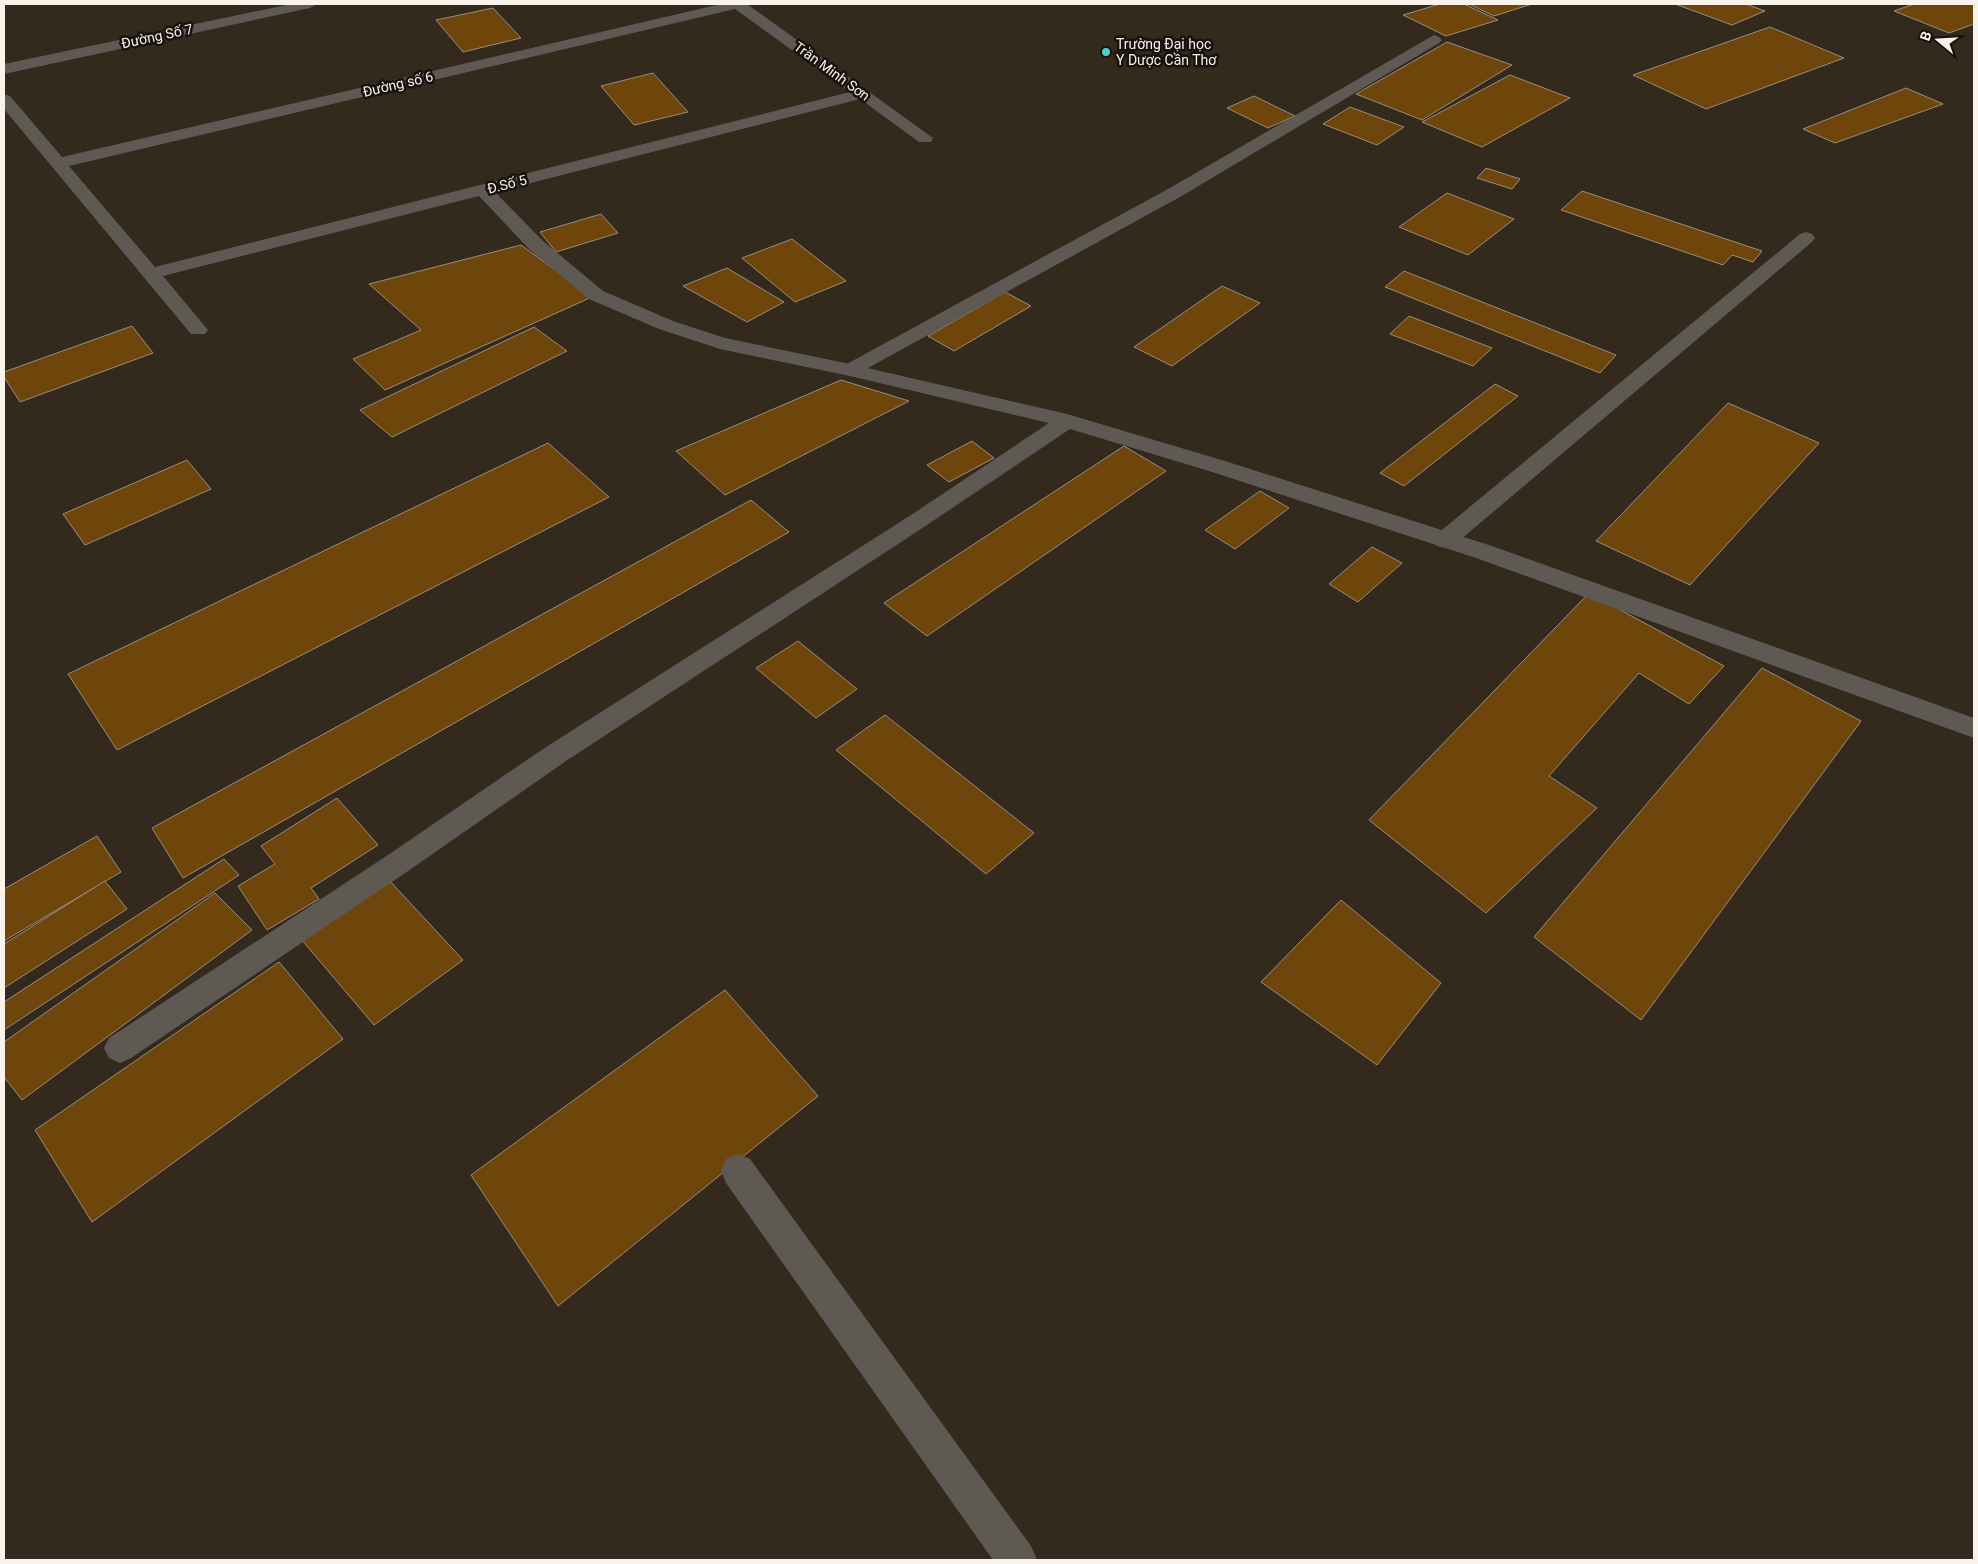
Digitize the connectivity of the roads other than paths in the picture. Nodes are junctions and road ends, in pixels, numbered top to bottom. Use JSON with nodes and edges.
{"nodes":[{"id":1,"x":310,"y":4,"type":"edge"},
{"id":2,"x":738,"y":4,"type":"edge"},
{"id":3,"x":1434,"y":40,"type":"dead end"},
{"id":4,"x":4,"y":69,"type":"edge"},
{"id":5,"x":863,"y":93,"type":"junction"},
{"id":6,"x":4,"y":99,"type":"edge"},
{"id":7,"x":925,"y":138,"type":"dead end"},
{"id":8,"x":58,"y":163,"type":"junction"},
{"id":9,"x":484,"y":190,"type":"junction"},
{"id":10,"x":1806,"y":238,"type":"dead end"},
{"id":11,"x":150,"y":274,"type":"junction"},
{"id":12,"x":198,"y":330,"type":"dead end"},
{"id":13,"x":850,"y":370,"type":"junction"},
{"id":14,"x":1067,"y":421,"type":"junction"},
{"id":15,"x":1445,"y":540,"type":"junction"},
{"id":16,"x":1974,"y":728,"type":"edge"},
{"id":17,"x":120,"y":1048,"type":"dead end"},
{"id":18,"x":738,"y":1172,"type":"dead end"},
{"id":19,"x":1017,"y":1560,"type":"edge"}],
"edges":[{"from":1,"to":4,"type":"street","name":"Đường Số 7"},
{"from":2,"to":5,"type":"street","name":"Trần Minh Sơn"},
{"from":2,"to":8,"type":"street","name":"Đường số 6"},
{"from":3,"to":13,"type":"street"},
{"from":5,"to":7,"type":"street","name":"Trần Minh Sơn"},
{"from":5,"to":9,"type":"street","name":"Đ.Số 5"},
{"from":6,"to":8,"type":"street"},
{"from":8,"to":11,"type":"street"},
{"from":9,"to":11,"type":"street","name":"Đ.Số 5"},
{"from":9,"to":13,"type":"street"},
{"from":10,"to":15,"type":"street"},
{"from":11,"to":12,"type":"street"},
{"from":13,"to":14,"type":"street"},
{"from":14,"to":15,"type":"street"},
{"from":14,"to":17,"type":"street"},
{"from":15,"to":16,"type":"street"},
{"from":18,"to":19,"type":"street"}]}
